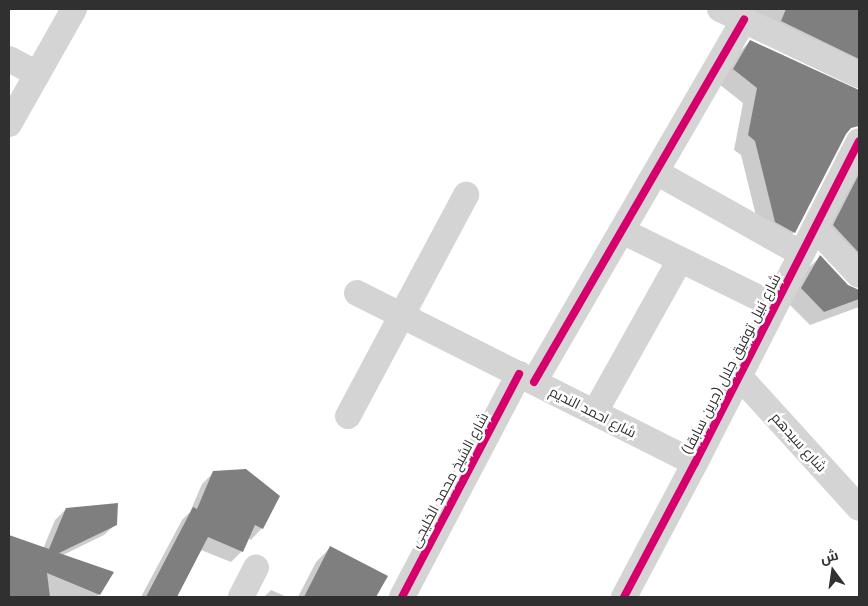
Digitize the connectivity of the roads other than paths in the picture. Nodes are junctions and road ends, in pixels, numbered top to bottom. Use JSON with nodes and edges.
{"nodes":[{"id":1,"x":74,"y":9,"type":"edge"},
{"id":2,"x":720,"y":9,"type":"edge"},
{"id":3,"x":744,"y":20,"type":"junction"},
{"id":4,"x":9,"y":60,"type":"edge"},
{"id":5,"x":37,"y":74,"type":"junction"},
{"id":6,"x":859,"y":75,"type":"edge"},
{"id":7,"x":9,"y":124,"type":"edge"},
{"id":8,"x":859,"y":141,"type":"edge"},
{"id":9,"x":656,"y":172,"type":"junction"},
{"id":10,"x":466,"y":195,"type":"dead end"},
{"id":11,"x":815,"y":228,"type":"junction"},
{"id":12,"x":622,"y":231,"type":"junction"},
{"id":13,"x":802,"y":254,"type":"junction"},
{"id":14,"x":680,"y":260,"type":"junction"},
{"id":15,"x":859,"y":275,"type":"edge"},
{"id":16,"x":358,"y":293,"type":"dead end"},
{"id":17,"x":775,"y":306,"type":"junction"},
{"id":18,"x":402,"y":316,"type":"junction"},
{"id":19,"x":739,"y":376,"type":"junction"},
{"id":20,"x":526,"y":378,"type":"junction"},
{"id":21,"x":595,"y":412,"type":"junction"},
{"id":22,"x":348,"y":416,"type":"dead end"},
{"id":23,"x":695,"y":463,"type":"junction"},
{"id":24,"x":859,"y":508,"type":"edge"},
{"id":25,"x":256,"y":568,"type":"dead end"},
{"id":26,"x":241,"y":597,"type":"edge"},
{"id":27,"x":402,"y":597,"type":"edge"},
{"id":28,"x":624,"y":597,"type":"edge"}],
"edges":[{"from":1,"to":5,"type":"street"},
{"from":2,"to":3,"type":"street"},
{"from":3,"to":6,"type":"street"},
{"from":3,"to":9,"type":"street","name":"شارع الشيخ محمد الخليجى"},
{"from":4,"to":5,"type":"street"},
{"from":5,"to":7,"type":"street"},
{"from":8,"to":11,"type":"street","name":"شارع نبيل توفيق جلال (جرين سابقا)"},
{"from":9,"to":12,"type":"street","name":"شارع الشيخ محمد الخليجى"},
{"from":9,"to":13,"type":"street"},
{"from":10,"to":18,"type":"street"},
{"from":11,"to":13,"type":"street","name":"شارع نبيل توفيق جلال (جرين سابقا)"},
{"from":11,"to":15,"type":"street"},
{"from":12,"to":14,"type":"street"},
{"from":12,"to":20,"type":"street","name":"شارع الشيخ محمد الخليجى"},
{"from":13,"to":17,"type":"street","name":"شارع نبيل توفيق جلال (جرين سابقا)"},
{"from":14,"to":17,"type":"street"},
{"from":14,"to":21,"type":"street"},
{"from":16,"to":18,"type":"street","name":"شارع احمد النديم"},
{"from":17,"to":19,"type":"street","name":"شارع نبيل توفيق جلال (جرين سابقا)"},
{"from":18,"to":20,"type":"street","name":"شارع احمد النديم"},
{"from":18,"to":22,"type":"street"},
{"from":19,"to":23,"type":"street","name":"شارع نبيل توفيق جلال (جرين سابقا)"},
{"from":19,"to":24,"type":"street","name":"شارع سيدهم"},
{"from":20,"to":21,"type":"street","name":"شارع احمد النديم"},
{"from":20,"to":27,"type":"street","name":"شارع الشيخ محمد الخليجى"},
{"from":21,"to":23,"type":"street","name":"شارع احمد النديم"},
{"from":23,"to":28,"type":"street","name":"شارع نبيل توفيق جلال (جرين سابقا)"},
{"from":25,"to":26,"type":"street"}]}
